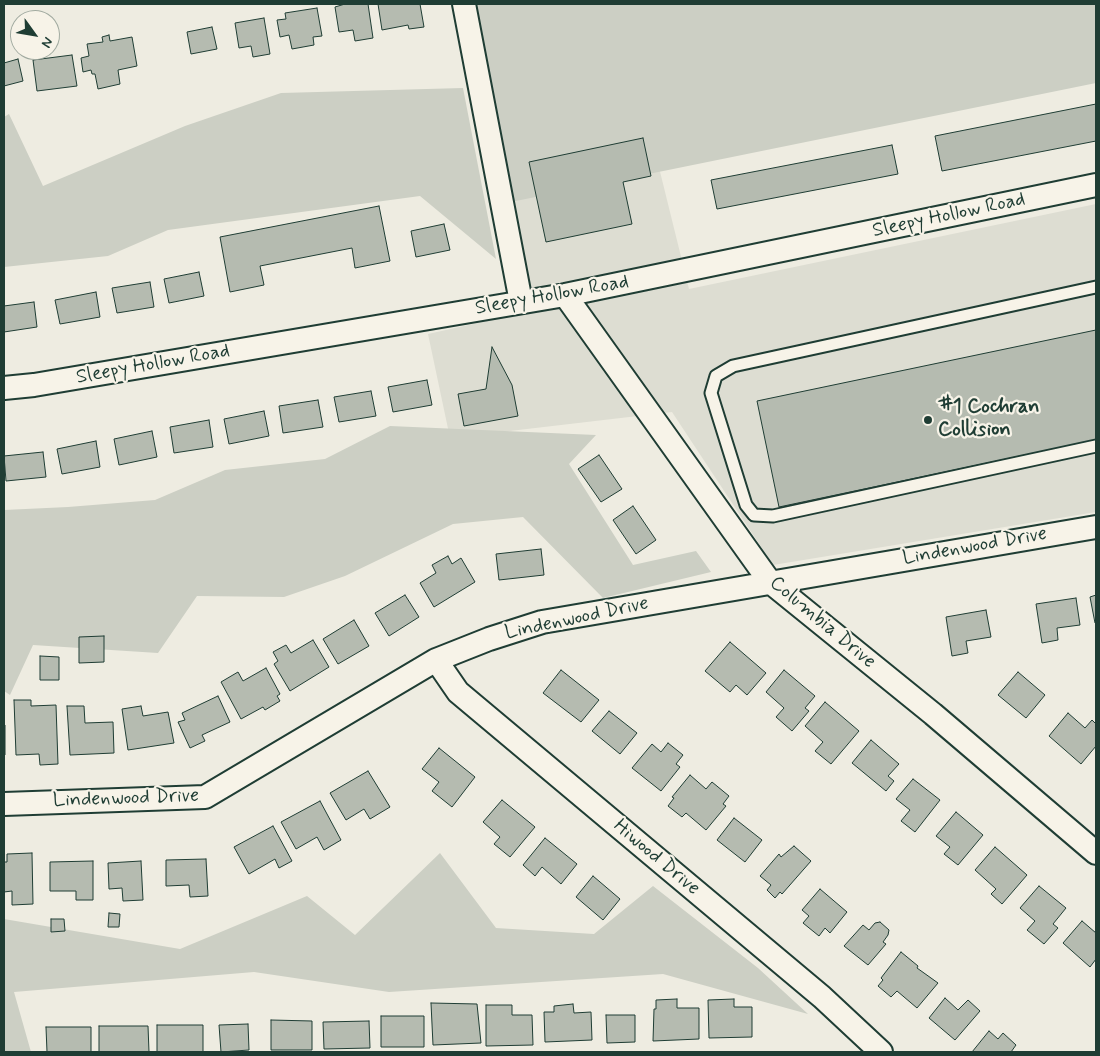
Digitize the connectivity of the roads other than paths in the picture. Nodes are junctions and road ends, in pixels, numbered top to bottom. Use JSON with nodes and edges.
{"nodes":[{"id":1,"x":464,"y":4,"type":"edge"},
{"id":2,"x":1096,"y":185,"type":"edge"},
{"id":3,"x":1096,"y":287,"type":"edge"},
{"id":4,"x":565,"y":295,"type":"junction"},
{"id":5,"x":520,"y":302,"type":"junction"},
{"id":6,"x":4,"y":388,"type":"edge"},
{"id":7,"x":1096,"y":446,"type":"edge"},
{"id":8,"x":734,"y":511,"type":"junction"},
{"id":9,"x":1096,"y":527,"type":"edge"},
{"id":10,"x":770,"y":582,"type":"junction"},
{"id":11,"x":436,"y":660,"type":"junction"},
{"id":12,"x":4,"y":804,"type":"edge"},
{"id":13,"x":1096,"y":853,"type":"edge"},
{"id":14,"x":881,"y":1052,"type":"edge"}],
"edges":[{"from":1,"to":5,"type":"street"},
{"from":2,"to":4,"type":"street","name":"Sleepy Hollow Road"},
{"from":3,"to":8,"type":"lane"},
{"from":4,"to":5,"type":"street","name":"Sleepy Hollow Road"},
{"from":4,"to":8,"type":"street","name":"Columbia Drive"},
{"from":5,"to":6,"type":"street","name":"Sleepy Hollow Road"},
{"from":7,"to":8,"type":"lane"},
{"from":8,"to":10,"type":"street","name":"Columbia Drive"},
{"from":9,"to":10,"type":"street","name":"Lindenwood Drive"},
{"from":10,"to":11,"type":"street","name":"Lindenwood Drive"},
{"from":10,"to":13,"type":"street","name":"Columbia Drive"},
{"from":11,"to":12,"type":"street","name":"Lindenwood Drive"},
{"from":11,"to":14,"type":"street","name":"Hiwood Drive"}]}
